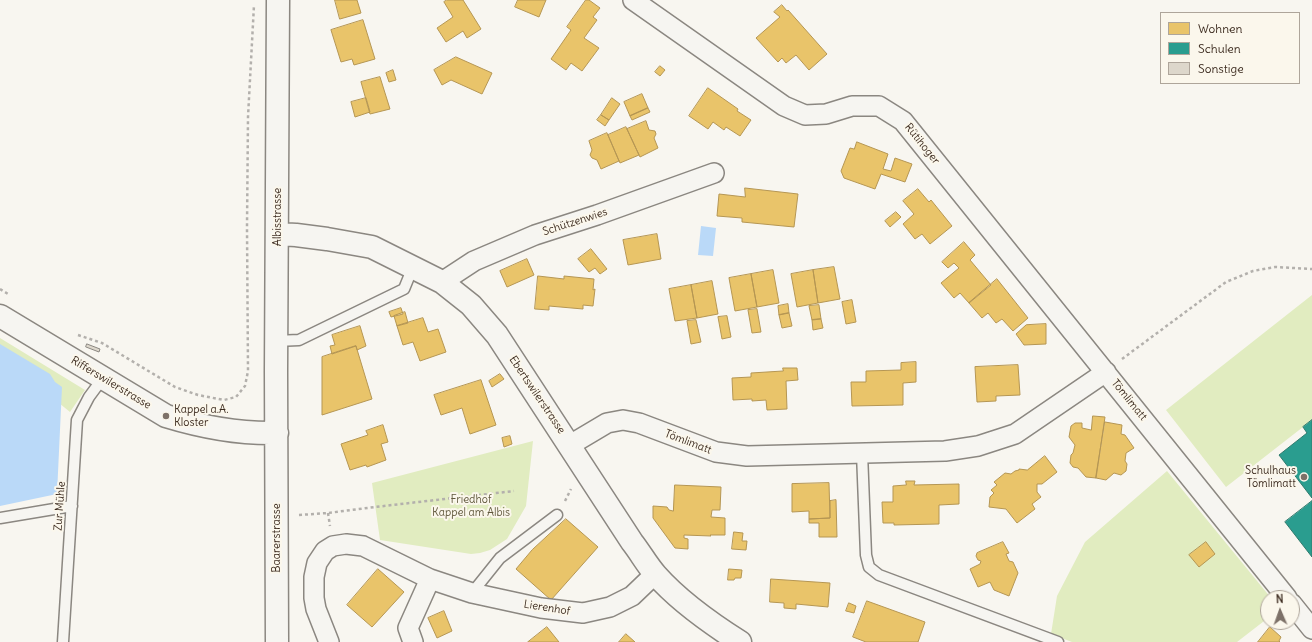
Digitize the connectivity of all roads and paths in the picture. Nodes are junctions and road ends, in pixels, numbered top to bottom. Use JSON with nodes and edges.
{"nodes":[{"id":1,"x":254,"y":0,"type":"edge"},
{"id":2,"x":278,"y":0,"type":"edge"},
{"id":3,"x":633,"y":0,"type":"edge"},
{"id":4,"x":714,"y":173,"type":"dead end"},
{"id":5,"x":278,"y":234,"type":"junction"},
{"id":6,"x":413,"y":267,"type":"junction"},
{"id":7,"x":1312,"y":269,"type":"edge"},
{"id":8,"x":442,"y":282,"type":"junction"},
{"id":9,"x":0,"y":316,"type":"edge"},
{"id":10,"x":276,"y":341,"type":"junction"},
{"id":11,"x":109,"y":352,"type":"dead end"},
{"id":12,"x":1106,"y":372,"type":"junction"},
{"id":13,"x":103,"y":378,"type":"junction"},
{"id":14,"x":160,"y":378,"type":"junction"},
{"id":15,"x":155,"y":381,"type":"dead end"},
{"id":16,"x":277,"y":433,"type":"junction"},
{"id":17,"x":570,"y":445,"type":"junction"},
{"id":18,"x":862,"y":453,"type":"junction"},
{"id":19,"x":573,"y":484,"type":"dead end"},
{"id":20,"x":514,"y":491,"type":"dead end"},
{"id":21,"x":72,"y":506,"type":"junction"},
{"id":22,"x":298,"y":515,"type":"dead end"},
{"id":23,"x":557,"y":515,"type":"joint"},
{"id":24,"x":0,"y":518,"type":"edge"},
{"id":25,"x":655,"y":574,"type":"junction"},
{"id":26,"x":430,"y":579,"type":"junction"},
{"id":27,"x":1281,"y":590,"type":"edge"},
{"id":28,"x":472,"y":593,"type":"junction"},
{"id":29,"x":1300,"y":614,"type":"edge"},
{"id":30,"x":1312,"y":629,"type":"edge"},
{"id":31,"x":63,"y":642,"type":"edge"},
{"id":32,"x":277,"y":642,"type":"edge"},
{"id":33,"x":329,"y":642,"type":"edge"},
{"id":34,"x":413,"y":642,"type":"edge"},
{"id":35,"x":740,"y":642,"type":"edge"},
{"id":36,"x":1058,"y":642,"type":"edge"}],
"edges":[{"from":1,"to":14,"type":"path"},
{"from":2,"to":5,"type":"street","name":"Albisstrasse"},
{"from":3,"to":12,"type":"street","name":"Rütihoger"},
{"from":4,"to":8,"type":"street","name":"Schützenwies"},
{"from":5,"to":6,"type":"street","name":"Ebertswilerstrasse"},
{"from":5,"to":10,"type":"street","name":"Albisstrasse"},
{"from":6,"to":8,"type":"street","name":"Ebertswilerstrasse"},
{"from":6,"to":10,"type":"lane"},
{"from":7,"to":12,"type":"path"},
{"from":8,"to":17,"type":"street","name":"Ebertswilerstrasse"},
{"from":9,"to":13,"type":"street","name":"Rifferswilerstrasse"},
{"from":10,"to":16,"type":"street","name":"Albisstrasse"},
{"from":11,"to":14,"type":"path"},
{"from":12,"to":18,"type":"street","name":"Tömlimatt"},
{"from":12,"to":27,"type":"street","name":"Tömlimatt"},
{"from":13,"to":16,"type":"street","name":"Rifferswilerstrasse"},
{"from":13,"to":21,"type":"lane","name":"Zur Mühle"},
{"from":14,"to":15,"type":"path"},
{"from":16,"to":32,"type":"street","name":"Baarerstrasse"},
{"from":17,"to":18,"type":"street","name":"Tömlimatt"},
{"from":17,"to":25,"type":"street","name":"Ebertswilerstrasse"},
{"from":18,"to":36,"type":"lane"},
{"from":19,"to":23,"type":"path"},
{"from":20,"to":22,"type":"path"},
{"from":21,"to":24,"type":"lane"},
{"from":21,"to":31,"type":"lane","name":"Zur Mühle"},
{"from":23,"to":28,"type":"lane"},
{"from":25,"to":28,"type":"street","name":"Lierenhof"},
{"from":25,"to":35,"type":"street","name":"Ebertswilerstrasse"},
{"from":26,"to":28,"type":"street","name":"Lierenhof"},
{"from":26,"to":33,"type":"street","name":"Lierenhof"},
{"from":26,"to":34,"type":"street"},
{"from":29,"to":30,"type":"street"}]}
